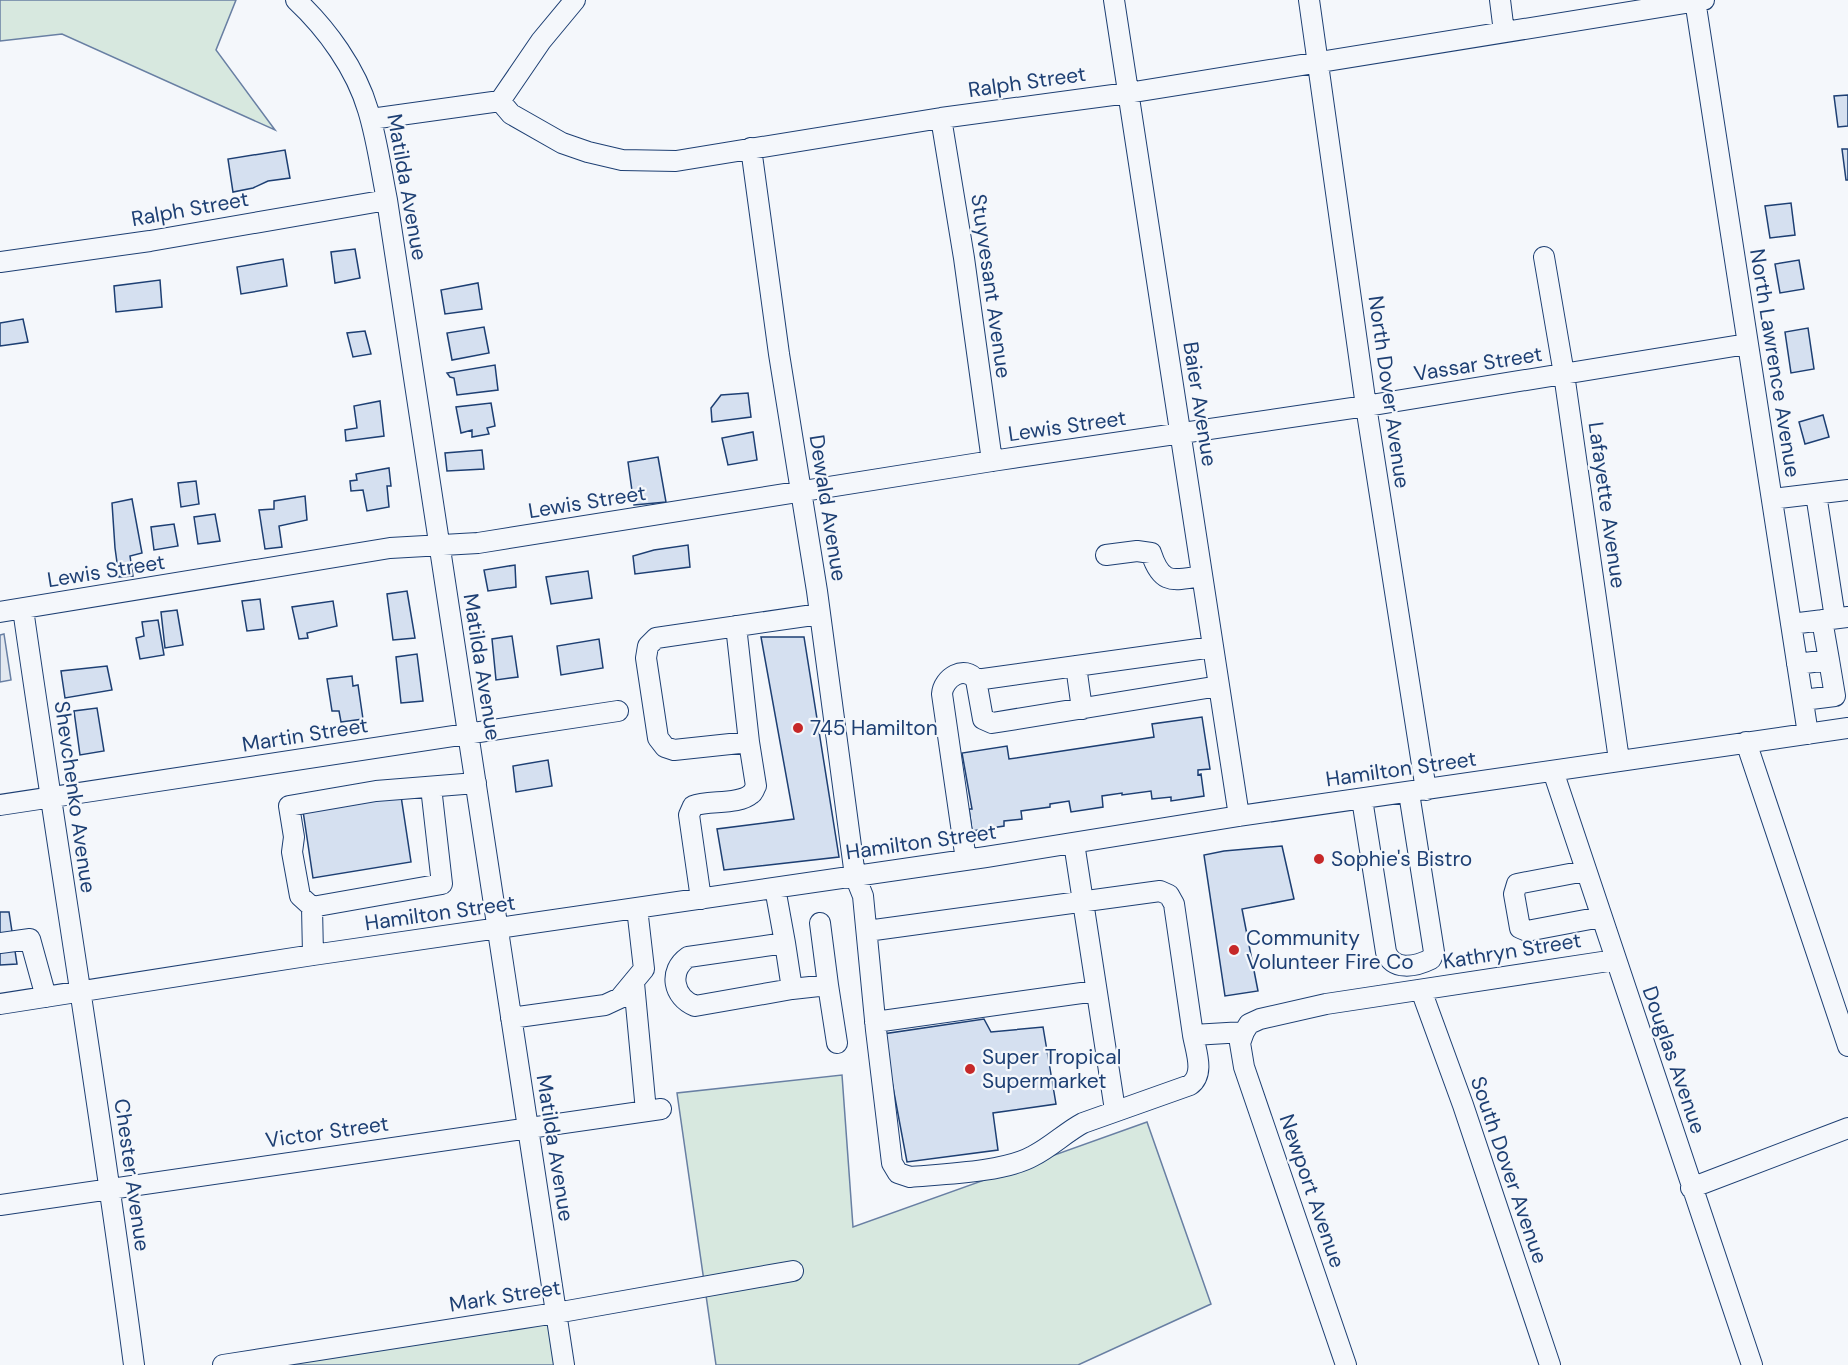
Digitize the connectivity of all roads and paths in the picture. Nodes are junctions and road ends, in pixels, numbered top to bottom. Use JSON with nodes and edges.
{"nodes":[{"id":1,"x":296,"y":0,"type":"edge"},
{"id":2,"x":575,"y":0,"type":"edge"},
{"id":3,"x":1114,"y":0,"type":"edge"},
{"id":4,"x":1309,"y":0,"type":"edge"},
{"id":5,"x":1500,"y":0,"type":"edge"},
{"id":6,"x":1698,"y":0,"type":"edge"},
{"id":7,"x":1504,"y":32,"type":"junction"},
{"id":8,"x":1318,"y":62,"type":"junction"},
{"id":9,"x":1128,"y":93,"type":"junction"},
{"id":10,"x":500,"y":101,"type":"junction"},
{"id":11,"x":941,"y":118,"type":"junction"},
{"id":12,"x":371,"y":119,"type":"junction"},
{"id":13,"x":751,"y":148,"type":"junction"},
{"id":14,"x":387,"y":200,"type":"junction"},
{"id":15,"x":1544,"y":257,"type":"dead end"},
{"id":16,"x":0,"y":262,"type":"edge"},
{"id":17,"x":1748,"y":344,"type":"junction"},
{"id":18,"x":1564,"y":374,"type":"junction"},
{"id":19,"x":1366,"y":406,"type":"junction"},
{"id":20,"x":1180,"y":434,"type":"junction"},
{"id":21,"x":992,"y":461,"type":"junction"},
{"id":22,"x":1848,"y":490,"type":"edge"},
{"id":23,"x":801,"y":492,"type":"junction"},
{"id":24,"x":1816,"y":494,"type":"junction"},
{"id":25,"x":1772,"y":499,"type":"junction"},
{"id":26,"x":438,"y":545,"type":"junction"},
{"id":27,"x":1106,"y":555,"type":"dead end"},
{"id":28,"x":1202,"y":576,"type":"junction"},
{"id":29,"x":23,"y":609,"type":"junction"},
{"id":30,"x":0,"y":612,"type":"edge"},
{"id":31,"x":820,"y":614,"type":"junction"},
{"id":32,"x":1835,"y":618,"type":"edge"},
{"id":33,"x":1791,"y":624,"type":"junction"},
{"id":34,"x":736,"y":626,"type":"junction"},
{"id":35,"x":1213,"y":647,"type":"junction"},
{"id":36,"x":1829,"y":660,"type":"junction"},
{"id":37,"x":1797,"y":664,"type":"junction"},
{"id":38,"x":1076,"y":666,"type":"junction"},
{"id":39,"x":976,"y":680,"type":"junction"},
{"id":40,"x":1219,"y":686,"type":"junction"},
{"id":41,"x":1841,"y":695,"type":"edge"},
{"id":42,"x":1803,"y":700,"type":"junction"},
{"id":43,"x":1082,"y":709,"type":"junction"},
{"id":44,"x":618,"y":711,"type":"dead end"},
{"id":45,"x":1844,"y":728,"type":"edge"},
{"id":46,"x":468,"y":734,"type":"junction"},
{"id":47,"x":1808,"y":734,"type":"junction"},
{"id":48,"x":749,"y":742,"type":"junction"},
{"id":49,"x":1746,"y":742,"type":"junction"},
{"id":50,"x":1619,"y":760,"type":"junction"},
{"id":51,"x":1552,"y":771,"type":"junction"},
{"id":52,"x":476,"y":783,"type":"junction"},
{"id":53,"x":431,"y":787,"type":"junction"},
{"id":54,"x":1417,"y":791,"type":"junction"},
{"id":55,"x":50,"y":798,"type":"junction"},
{"id":56,"x":1362,"y":799,"type":"junction"},
{"id":57,"x":0,"y":805,"type":"edge"},
{"id":58,"x":1239,"y":816,"type":"junction"},
{"id":59,"x":1074,"y":843,"type":"junction"},
{"id":60,"x":966,"y":860,"type":"junction"},
{"id":61,"x":1586,"y":871,"type":"junction"},
{"id":62,"x":855,"y":876,"type":"junction"},
{"id":63,"x":775,"y":888,"type":"junction"},
{"id":64,"x":701,"y":899,"type":"junction"},
{"id":65,"x":1082,"y":902,"type":"junction"},
{"id":66,"x":312,"y":907,"type":"junction"},
{"id":67,"x":637,"y":908,"type":"junction"},
{"id":68,"x":1601,"y":917,"type":"junction"},
{"id":69,"x":820,"y":923,"type":"dead end"},
{"id":70,"x":497,"y":929,"type":"junction"},
{"id":71,"x":867,"y":931,"type":"junction"},
{"id":72,"x":0,"y":943,"type":"edge"},
{"id":73,"x":785,"y":943,"type":"junction"},
{"id":74,"x":314,"y":955,"type":"junction"},
{"id":75,"x":1615,"y":960,"type":"junction"},
{"id":76,"x":634,"y":983,"type":"junction"},
{"id":77,"x":828,"y":985,"type":"junction"},
{"id":78,"x":792,"y":989,"type":"junction"},
{"id":79,"x":1421,"y":990,"type":"junction"},
{"id":80,"x":1096,"y":991,"type":"junction"},
{"id":81,"x":80,"y":992,"type":"junction"},
{"id":82,"x":46,"y":997,"type":"junction"},
{"id":83,"x":0,"y":1004,"type":"edge"},
{"id":84,"x":511,"y":1018,"type":"junction"},
{"id":85,"x":875,"y":1022,"type":"junction"},
{"id":86,"x":1244,"y":1032,"type":"junction"},
{"id":87,"x":1193,"y":1035,"type":"junction"},
{"id":88,"x":837,"y":1043,"type":"dead end"},
{"id":89,"x":1848,"y":1046,"type":"edge"},
{"id":90,"x":1115,"y":1110,"type":"junction"},
{"id":91,"x":527,"y":1126,"type":"junction"},
{"id":92,"x":1848,"y":1128,"type":"edge"},
{"id":93,"x":111,"y":1188,"type":"junction"},
{"id":94,"x":1692,"y":1188,"type":"junction"},
{"id":95,"x":0,"y":1204,"type":"edge"},
{"id":96,"x":793,"y":1271,"type":"dead end"},
{"id":97,"x":556,"y":1313,"type":"junction"},
{"id":98,"x":134,"y":1365,"type":"edge"},
{"id":99,"x":223,"y":1365,"type":"edge"},
{"id":100,"x":564,"y":1365,"type":"edge"},
{"id":101,"x":1345,"y":1365,"type":"edge"},
{"id":102,"x":1550,"y":1365,"type":"edge"},
{"id":103,"x":1752,"y":1365,"type":"edge"}],
"edges":[{"from":1,"to":12,"type":"street","name":"Matilda Avenue"},
{"from":2,"to":10,"type":"street"},
{"from":3,"to":9,"type":"street","name":"Baier Avenue"},
{"from":4,"to":8,"type":"street","name":"North Dover Avenue"},
{"from":5,"to":7,"type":"street"},
{"from":6,"to":7,"type":"street","name":"Ralph Street"},
{"from":6,"to":17,"type":"street","name":"North Lawrence Avenue"},
{"from":7,"to":8,"type":"street","name":"Ralph Street"},
{"from":8,"to":9,"type":"street","name":"Ralph Street"},
{"from":8,"to":19,"type":"street","name":"North Dover Avenue"},
{"from":9,"to":11,"type":"street","name":"Ralph Street"},
{"from":9,"to":20,"type":"street","name":"Baier Avenue"},
{"from":10,"to":12,"type":"street"},
{"from":10,"to":13,"type":"street","name":"Ralph Street"},
{"from":11,"to":13,"type":"street","name":"Ralph Street"},
{"from":11,"to":21,"type":"street","name":"Stuyvesant Avenue"},
{"from":12,"to":14,"type":"street","name":"Matilda Avenue"},
{"from":13,"to":23,"type":"street","name":"Dewald Avenue"},
{"from":14,"to":16,"type":"street","name":"Ralph Street"},
{"from":14,"to":26,"type":"street","name":"Matilda Avenue"},
{"from":15,"to":18,"type":"street","name":"Lafayette Avenue"},
{"from":17,"to":18,"type":"street","name":"Vassar Street"},
{"from":17,"to":25,"type":"street","name":"North Lawrence Avenue"},
{"from":18,"to":19,"type":"street","name":"Vassar Street"},
{"from":18,"to":50,"type":"street","name":"Lafayette Avenue"},
{"from":19,"to":20,"type":"street","name":"Vassar Street"},
{"from":19,"to":54,"type":"street","name":"North Dover Avenue"},
{"from":20,"to":21,"type":"street","name":"Lewis Street"},
{"from":20,"to":28,"type":"street","name":"Baier Avenue"},
{"from":21,"to":23,"type":"street","name":"Lewis Street"},
{"from":22,"to":24,"type":"street"},
{"from":23,"to":26,"type":"street","name":"Lewis Street"},
{"from":23,"to":31,"type":"street","name":"Dewald Avenue"},
{"from":24,"to":25,"type":"street"},
{"from":24,"to":32,"type":"street"},
{"from":25,"to":33,"type":"street","name":"North Lawrence Avenue"},
{"from":26,"to":29,"type":"street","name":"Lewis Street"},
{"from":26,"to":46,"type":"street","name":"Matilda Avenue"},
{"from":27,"to":28,"type":"street"},
{"from":28,"to":35,"type":"street","name":"Baier Avenue"},
{"from":29,"to":30,"type":"street","name":"Lewis Street"},
{"from":29,"to":55,"type":"street","name":"Shevchenko Avenue"},
{"from":31,"to":34,"type":"street"},
{"from":31,"to":62,"type":"street","name":"Dewald Avenue"},
{"from":32,"to":33,"type":"street"},
{"from":32,"to":36,"type":"street"},
{"from":33,"to":37,"type":"street","name":"North Lawrence Avenue"},
{"from":34,"to":48,"type":"street"},
{"from":34,"to":48,"type":"street"},
{"from":35,"to":38,"type":"street"},
{"from":35,"to":40,"type":"street","name":"Baier Avenue"},
{"from":36,"to":37,"type":"street"},
{"from":36,"to":41,"type":"street"},
{"from":37,"to":42,"type":"street","name":"North Lawrence Avenue"},
{"from":38,"to":39,"type":"street"},
{"from":38,"to":43,"type":"street"},
{"from":39,"to":43,"type":"street"},
{"from":39,"to":60,"type":"street"},
{"from":40,"to":43,"type":"street"},
{"from":40,"to":58,"type":"street","name":"Baier Avenue"},
{"from":41,"to":42,"type":"street"},
{"from":41,"to":45,"type":"street"},
{"from":42,"to":47,"type":"street","name":"North Lawrence Avenue"},
{"from":44,"to":46,"type":"street","name":"Martin Street"},
{"from":45,"to":47,"type":"street","name":"Hamilton Street"},
{"from":46,"to":52,"type":"street","name":"Matilda Avenue"},
{"from":46,"to":55,"type":"street","name":"Martin Street"},
{"from":47,"to":49,"type":"street","name":"Hamilton Street"},
{"from":48,"to":64,"type":"street"},
{"from":49,"to":50,"type":"street","name":"Hamilton Street"},
{"from":49,"to":89,"type":"street"},
{"from":50,"to":51,"type":"street","name":"Hamilton Street"},
{"from":51,"to":54,"type":"street","name":"Hamilton Street"},
{"from":51,"to":61,"type":"street","name":"Douglas Avenue"},
{"from":52,"to":53,"type":"street"},
{"from":52,"to":70,"type":"street","name":"Matilda Avenue"},
{"from":53,"to":66,"type":"street"},
{"from":53,"to":66,"type":"street"},
{"from":54,"to":56,"type":"street","name":"Hamilton Street"},
{"from":54,"to":56,"type":"street","name":"North Dover Avenue"},
{"from":55,"to":57,"type":"street","name":"Martin Street"},
{"from":55,"to":81,"type":"street","name":"Shevchenko Avenue"},
{"from":56,"to":58,"type":"street","name":"Hamilton Street"},
{"from":58,"to":59,"type":"street","name":"Hamilton Street"},
{"from":59,"to":60,"type":"street","name":"Hamilton Street"},
{"from":59,"to":65,"type":"street"},
{"from":60,"to":62,"type":"street","name":"Hamilton Street"},
{"from":61,"to":68,"type":"street","name":"Douglas Avenue"},
{"from":61,"to":68,"type":"street"},
{"from":62,"to":63,"type":"street","name":"Hamilton Street"},
{"from":62,"to":71,"type":"street","name":"Dewald Avenue"},
{"from":63,"to":64,"type":"street","name":"Hamilton Street"},
{"from":63,"to":73,"type":"street"},
{"from":64,"to":67,"type":"street","name":"Hamilton Street"},
{"from":65,"to":71,"type":"street"},
{"from":65,"to":80,"type":"street"},
{"from":65,"to":87,"type":"street"},
{"from":66,"to":74,"type":"street"},
{"from":67,"to":70,"type":"street","name":"Hamilton Street"},
{"from":67,"to":76,"type":"street"},
{"from":68,"to":75,"type":"street","name":"Douglas Avenue"},
{"from":69,"to":77,"type":"street"},
{"from":70,"to":74,"type":"street","name":"Hamilton Street"},
{"from":70,"to":84,"type":"street","name":"Matilda Avenue"},
{"from":71,"to":85,"type":"street","name":"Dewald Avenue"},
{"from":72,"to":82,"type":"street"},
{"from":73,"to":78,"type":"street"},
{"from":73,"to":78,"type":"street"},
{"from":74,"to":81,"type":"street","name":"Hamilton Street"},
{"from":75,"to":79,"type":"street","name":"Kathryn Street"},
{"from":75,"to":94,"type":"street","name":"Douglas Avenue"},
{"from":76,"to":84,"type":"street"},
{"from":76,"to":91,"type":"street","name":"Victor Street"},
{"from":77,"to":78,"type":"street"},
{"from":77,"to":88,"type":"street"},
{"from":79,"to":86,"type":"street","name":"Kathryn Street"},
{"from":79,"to":102,"type":"street","name":"South Dover Avenue"},
{"from":80,"to":85,"type":"street"},
{"from":80,"to":90,"type":"street"},
{"from":81,"to":82,"type":"street","name":"Hamilton Street"},
{"from":81,"to":93,"type":"street","name":"Chester Avenue"},
{"from":82,"to":83,"type":"street","name":"Hamilton Street"},
{"from":84,"to":91,"type":"street","name":"Matilda Avenue"},
{"from":85,"to":90,"type":"street","name":"Dewald Avenue"},
{"from":86,"to":87,"type":"street"},
{"from":86,"to":101,"type":"street","name":"Newport Avenue"},
{"from":87,"to":90,"type":"street"},
{"from":91,"to":93,"type":"street","name":"Victor Street"},
{"from":91,"to":97,"type":"street","name":"Matilda Avenue"},
{"from":92,"to":94,"type":"street"},
{"from":93,"to":95,"type":"street","name":"Victor Street"},
{"from":93,"to":98,"type":"street","name":"Chester Avenue"},
{"from":94,"to":103,"type":"street","name":"Douglas Avenue"},
{"from":96,"to":97,"type":"street","name":"Mark Street"},
{"from":97,"to":99,"type":"street","name":"Mark Street"},
{"from":97,"to":100,"type":"street","name":"Matilda Avenue"}]}
